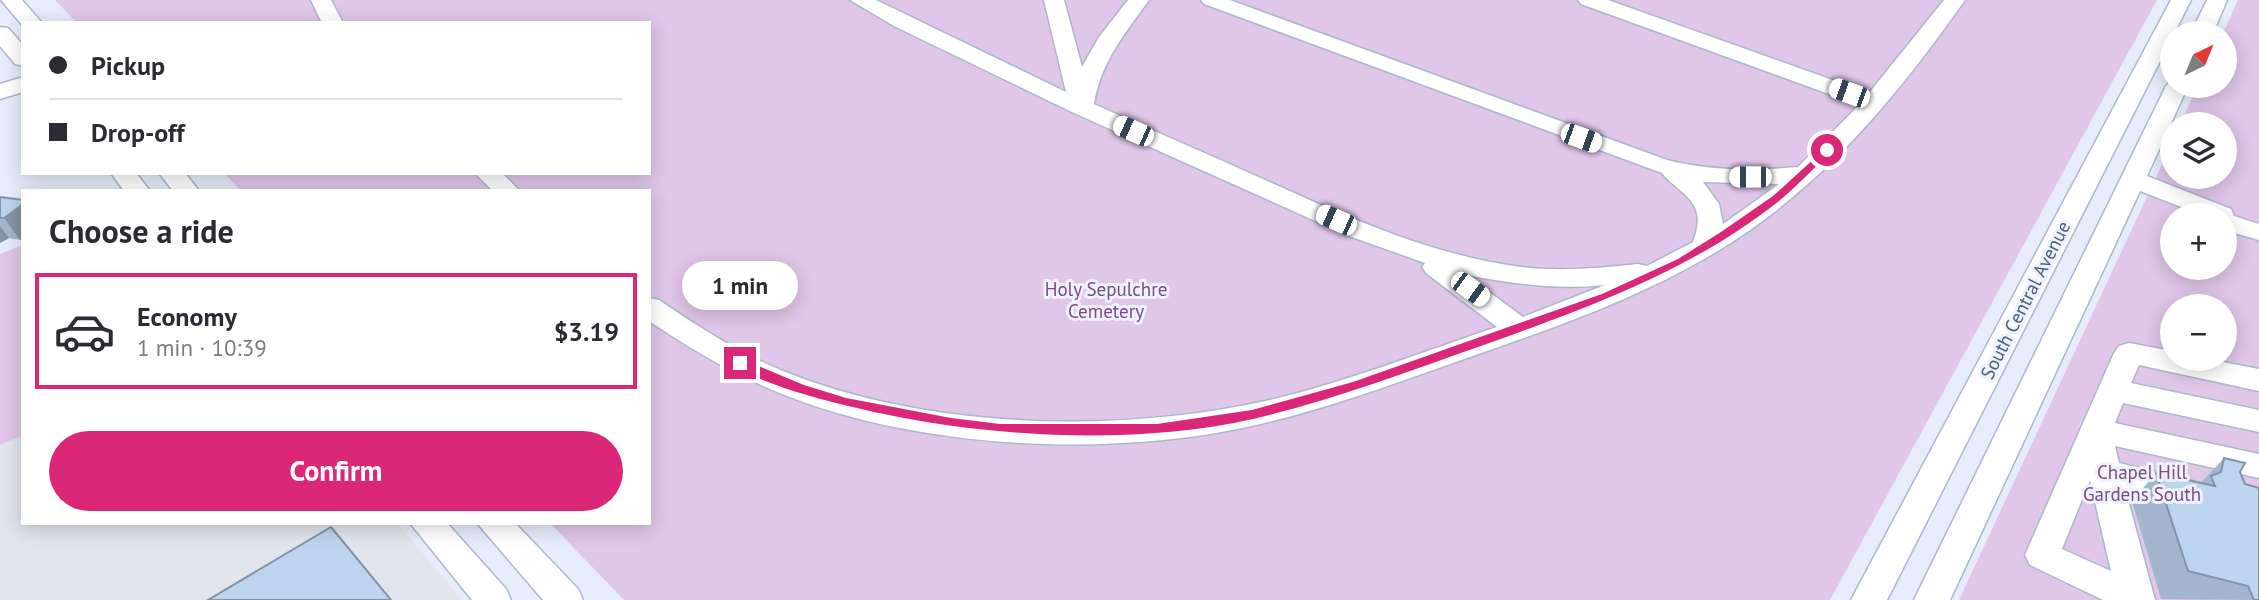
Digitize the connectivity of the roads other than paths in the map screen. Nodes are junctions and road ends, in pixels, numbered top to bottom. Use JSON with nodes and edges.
{"nodes":[{"id":1,"x":11,"y":0,"type":"edge"},
{"id":2,"x":321,"y":0,"type":"edge"},
{"id":3,"x":860,"y":0,"type":"edge"},
{"id":4,"x":1054,"y":0,"type":"edge"},
{"id":5,"x":1139,"y":0,"type":"edge"},
{"id":6,"x":1212,"y":0,"type":"edge"},
{"id":7,"x":1588,"y":0,"type":"edge"},
{"id":8,"x":1955,"y":0,"type":"edge"},
{"id":9,"x":2181,"y":0,"type":"edge"},
{"id":10,"x":2217,"y":0,"type":"edge"},
{"id":11,"x":30,"y":21,"type":"edge"},
{"id":12,"x":332,"y":21,"type":"edge"},
{"id":13,"x":2207,"y":21,"type":"edge"},
{"id":14,"x":0,"y":33,"type":"edge"},
{"id":15,"x":13,"y":56,"type":"edge"},
{"id":16,"x":21,"y":85,"type":"edge"},
{"id":17,"x":0,"y":92,"type":"edge"},
{"id":18,"x":2171,"y":98,"type":"edge"},
{"id":19,"x":1875,"y":103,"type":"junction"},
{"id":20,"x":1082,"y":108,"type":"junction"},
{"id":21,"x":1658,"y":165,"type":"junction"},
{"id":22,"x":1805,"y":174,"type":"junction"},
{"id":23,"x":124,"y":175,"type":"edge"},
{"id":24,"x":173,"y":175,"type":"edge"},
{"id":25,"x":490,"y":175,"type":"edge"},
{"id":26,"x":2129,"y":185,"type":"junction"},
{"id":27,"x":136,"y":189,"type":"edge"},
{"id":28,"x":185,"y":189,"type":"edge"},
{"id":29,"x":507,"y":189,"type":"edge"},
{"id":30,"x":2167,"y":203,"type":"edge"},
{"id":31,"x":2196,"y":203,"type":"edge"},
{"id":32,"x":1413,"y":253,"type":"junction"},
{"id":33,"x":1693,"y":255,"type":"junction"},
{"id":34,"x":651,"y":308,"type":"edge"},
{"id":35,"x":1519,"y":330,"type":"junction"},
{"id":36,"x":2259,"y":380,"type":"edge"},
{"id":37,"x":2114,"y":390,"type":"junction"},
{"id":38,"x":2259,"y":421,"type":"edge"},
{"id":39,"x":2095,"y":430,"type":"junction"},
{"id":40,"x":2259,"y":466,"type":"edge"},
{"id":41,"x":2106,"y":472,"type":"junction"},
{"id":42,"x":2181,"y":490,"type":"edge"},
{"id":43,"x":429,"y":525,"type":"edge"},
{"id":44,"x":496,"y":525,"type":"edge"},
{"id":45,"x":2135,"y":599,"type":"edge"},
{"id":46,"x":493,"y":600,"type":"edge"},
{"id":47,"x":565,"y":600,"type":"edge"},
{"id":48,"x":1869,"y":600,"type":"edge"},
{"id":49,"x":1932,"y":600,"type":"edge"}],
"edges":[{"from":1,"to":11,"type":"street"},
{"from":2,"to":12,"type":"street"},
{"from":3,"to":20,"type":"street"},
{"from":4,"to":20,"type":"street"},
{"from":5,"to":20,"type":"street"},
{"from":6,"to":21,"type":"street"},
{"from":7,"to":19,"type":"street"},
{"from":8,"to":19,"type":"street"},
{"from":9,"to":48,"type":"street","name":"South Central Avenue"},
{"from":10,"to":13,"type":"street"},
{"from":14,"to":15,"type":"street"},
{"from":16,"to":17,"type":"street"},
{"from":18,"to":26,"type":"street"},
{"from":19,"to":22,"type":"street"},
{"from":20,"to":32,"type":"street"},
{"from":21,"to":22,"type":"street"},
{"from":21,"to":33,"type":"street"},
{"from":22,"to":33,"type":"street"},
{"from":23,"to":27,"type":"street"},
{"from":24,"to":28,"type":"street"},
{"from":25,"to":29,"type":"street"},
{"from":26,"to":30,"type":"street"},
{"from":26,"to":31,"type":"street"},
{"from":26,"to":49,"type":"street"},
{"from":32,"to":33,"type":"street"},
{"from":32,"to":35,"type":"street"},
{"from":33,"to":35,"type":"street"},
{"from":34,"to":35,"type":"street"},
{"from":36,"to":37,"type":"street"},
{"from":37,"to":38,"type":"street"},
{"from":37,"to":39,"type":"street"},
{"from":39,"to":40,"type":"street"},
{"from":39,"to":41,"type":"street"},
{"from":39,"to":45,"type":"street"},
{"from":41,"to":42,"type":"street"},
{"from":41,"to":45,"type":"street"},
{"from":43,"to":46,"type":"street"},
{"from":44,"to":47,"type":"street"}]}
